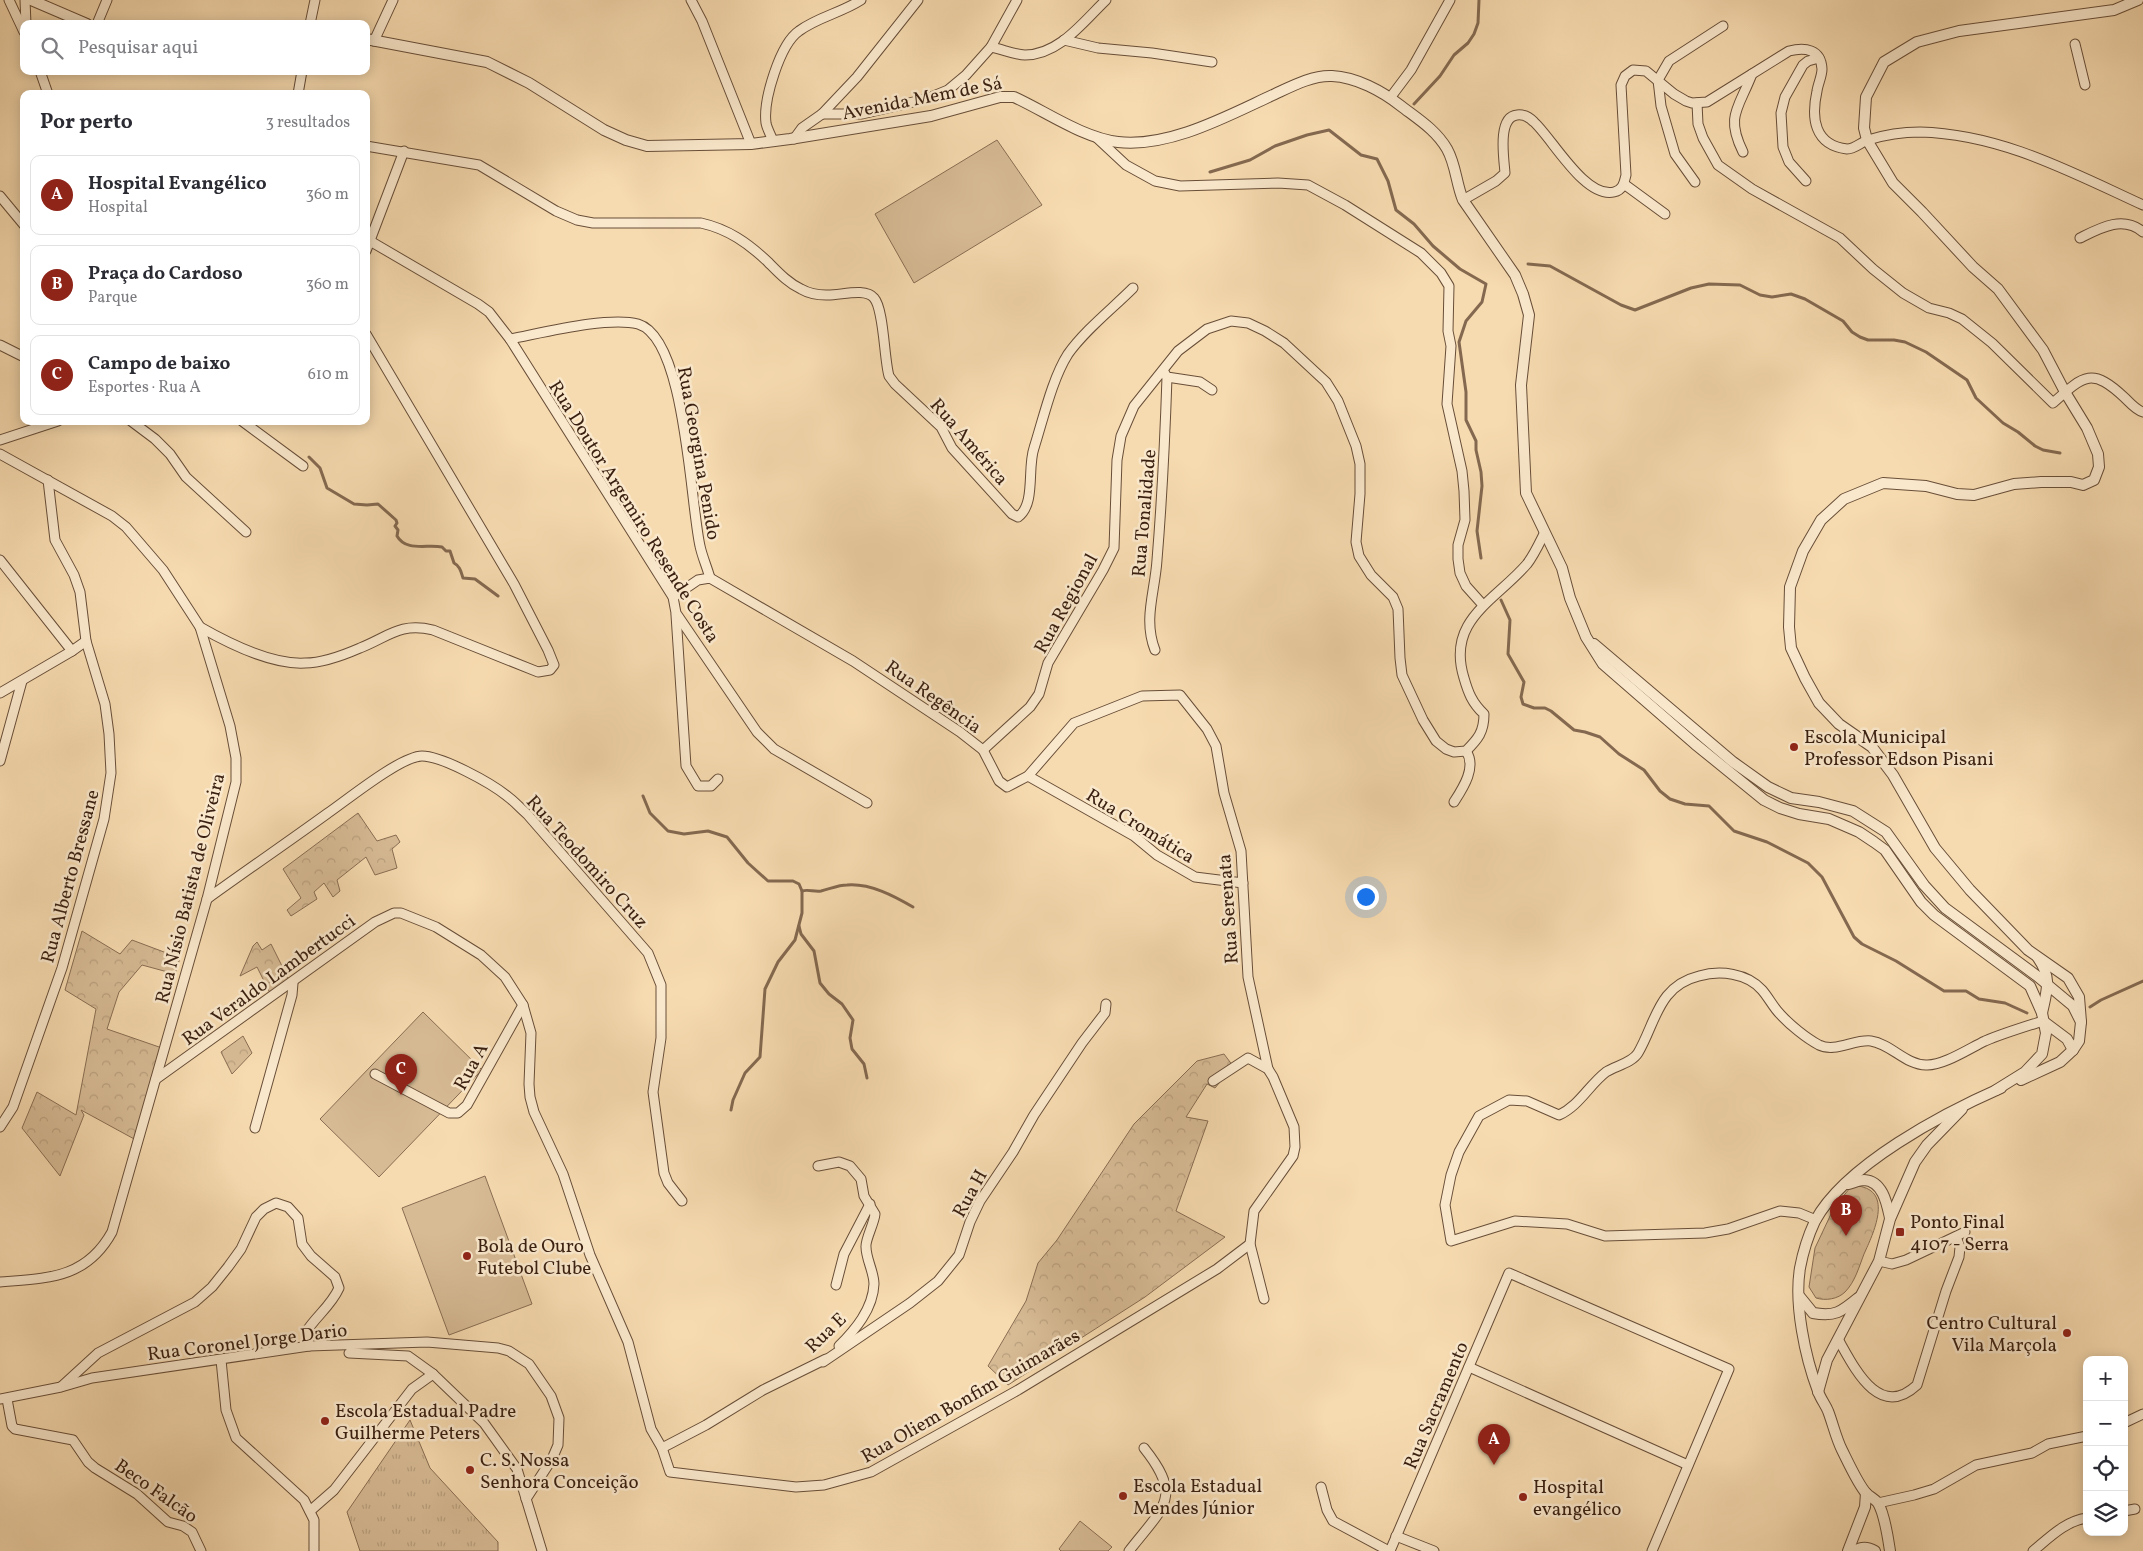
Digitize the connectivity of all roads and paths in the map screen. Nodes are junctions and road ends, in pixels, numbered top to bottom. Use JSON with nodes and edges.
{"nodes":[{"id":1,"x":8,"y":0,"type":"edge"},
{"id":2,"x":25,"y":0,"type":"edge"},
{"id":3,"x":31,"y":0,"type":"edge"},
{"id":4,"x":107,"y":0,"type":"edge"},
{"id":5,"x":315,"y":0,"type":"edge"},
{"id":6,"x":393,"y":0,"type":"edge"},
{"id":7,"x":691,"y":0,"type":"edge"},
{"id":8,"x":861,"y":0,"type":"edge"},
{"id":9,"x":918,"y":0,"type":"edge"},
{"id":10,"x":1017,"y":0,"type":"edge"},
{"id":11,"x":1106,"y":0,"type":"edge"},
{"id":12,"x":1450,"y":0,"type":"edge"},
{"id":13,"x":2138,"y":0,"type":"edge"},
{"id":14,"x":26,"y":20,"type":"edge"},
{"id":15,"x":78,"y":20,"type":"edge"},
{"id":16,"x":99,"y":20,"type":"edge"},
{"id":17,"x":311,"y":20,"type":"edge"},
{"id":18,"x":20,"y":24,"type":"edge"},
{"id":19,"x":1723,"y":26,"type":"dead end"},
{"id":20,"x":370,"y":40,"type":"edge"},
{"id":21,"x":1064,"y":40,"type":"junction"},
{"id":22,"x":2075,"y":44,"type":"dead end"},
{"id":23,"x":991,"y":47,"type":"junction"},
{"id":24,"x":1819,"y":58,"type":"junction"},
{"id":25,"x":1212,"y":62,"type":"dead end"},
{"id":26,"x":1752,"y":74,"type":"junction"},
{"id":27,"x":41,"y":75,"type":"edge"},
{"id":28,"x":301,"y":75,"type":"edge"},
{"id":29,"x":1658,"y":80,"type":"junction"},
{"id":30,"x":2085,"y":85,"type":"dead end"},
{"id":31,"x":47,"y":90,"type":"edge"},
{"id":32,"x":299,"y":90,"type":"edge"},
{"id":33,"x":1390,"y":98,"type":"junction"},
{"id":34,"x":1697,"y":103,"type":"junction"},
{"id":35,"x":822,"y":114,"type":"junction"},
{"id":36,"x":1095,"y":136,"type":"junction"},
{"id":37,"x":794,"y":139,"type":"junction"},
{"id":38,"x":1867,"y":140,"type":"junction"},
{"id":39,"x":773,"y":141,"type":"junction"},
{"id":40,"x":751,"y":144,"type":"junction"},
{"id":41,"x":370,"y":147,"type":"edge"},
{"id":42,"x":404,"y":151,"type":"junction"},
{"id":43,"x":1743,"y":152,"type":"dead end"},
{"id":44,"x":1695,"y":182,"type":"dead end"},
{"id":45,"x":1806,"y":182,"type":"dead end"},
{"id":46,"x":1624,"y":184,"type":"junction"},
{"id":47,"x":0,"y":196,"type":"edge"},
{"id":48,"x":1463,"y":200,"type":"junction"},
{"id":49,"x":2143,"y":205,"type":"edge"},
{"id":50,"x":1665,"y":214,"type":"dead end"},
{"id":51,"x":20,"y":220,"type":"edge"},
{"id":52,"x":2143,"y":232,"type":"edge"},
{"id":53,"x":2080,"y":238,"type":"dead end"},
{"id":54,"x":370,"y":241,"type":"joint"},
{"id":55,"x":1133,"y":288,"type":"dead end"},
{"id":56,"x":510,"y":339,"type":"junction"},
{"id":57,"x":370,"y":341,"type":"edge"},
{"id":58,"x":0,"y":345,"type":"edge"},
{"id":59,"x":20,"y":355,"type":"edge"},
{"id":60,"x":1164,"y":373,"type":"junction"},
{"id":61,"x":1212,"y":390,"type":"dead end"},
{"id":62,"x":2065,"y":392,"type":"junction"},
{"id":63,"x":2141,"y":412,"type":"edge"},
{"id":64,"x":46,"y":425,"type":"edge"},
{"id":65,"x":136,"y":425,"type":"edge"},
{"id":66,"x":248,"y":425,"type":"edge"},
{"id":67,"x":0,"y":440,"type":"edge"},
{"id":68,"x":0,"y":454,"type":"edge"},
{"id":69,"x":304,"y":466,"type":"dead end"},
{"id":70,"x":48,"y":480,"type":"junction"},
{"id":71,"x":246,"y":532,"type":"dead end"},
{"id":72,"x":1544,"y":534,"type":"junction"},
{"id":73,"x":0,"y":560,"type":"edge"},
{"id":74,"x":710,"y":578,"type":"junction"},
{"id":75,"x":673,"y":597,"type":"junction"},
{"id":76,"x":1483,"y":605,"type":"junction"},
{"id":77,"x":676,"y":613,"type":"junction"},
{"id":78,"x":200,"y":627,"type":"junction"},
{"id":79,"x":86,"y":641,"type":"junction"},
{"id":80,"x":1156,"y":650,"type":"dead end"},
{"id":81,"x":72,"y":651,"type":"junction"},
{"id":82,"x":1606,"y":661,"type":"junction"},
{"id":83,"x":22,"y":681,"type":"junction"},
{"id":84,"x":0,"y":693,"type":"edge"},
{"id":85,"x":1216,"y":746,"type":"joint"},
{"id":86,"x":983,"y":750,"type":"junction"},
{"id":87,"x":1466,"y":751,"type":"junction"},
{"id":88,"x":0,"y":761,"type":"edge"},
{"id":89,"x":1028,"y":776,"type":"junction"},
{"id":90,"x":718,"y":780,"type":"dead end"},
{"id":91,"x":1454,"y":802,"type":"dead end"},
{"id":92,"x":867,"y":804,"type":"dead end"},
{"id":93,"x":1243,"y":883,"type":"junction"},
{"id":94,"x":207,"y":899,"type":"junction"},
{"id":95,"x":401,"y":913,"type":"joint"},
{"id":96,"x":2036,"y":955,"type":"junction"},
{"id":97,"x":292,"y":983,"type":"junction"},
{"id":98,"x":2047,"y":984,"type":"junction"},
{"id":99,"x":1106,"y":1004,"type":"dead end"},
{"id":100,"x":523,"y":1005,"type":"junction"},
{"id":101,"x":2042,"y":1017,"type":"junction"},
{"id":102,"x":2081,"y":1022,"type":"junction"},
{"id":103,"x":2073,"y":1050,"type":"junction"},
{"id":104,"x":2042,"y":1054,"type":"junction"},
{"id":105,"x":2051,"y":1066,"type":"junction"},
{"id":106,"x":1268,"y":1069,"type":"junction"},
{"id":107,"x":375,"y":1074,"type":"dead end"},
{"id":108,"x":156,"y":1079,"type":"junction"},
{"id":109,"x":1213,"y":1081,"type":"dead end"},
{"id":110,"x":1996,"y":1090,"type":"junction"},
{"id":111,"x":1966,"y":1106,"type":"junction"},
{"id":112,"x":0,"y":1127,"type":"edge"},
{"id":113,"x":255,"y":1128,"type":"dead end"},
{"id":114,"x":818,"y":1166,"type":"dead end"},
{"id":115,"x":1846,"y":1184,"type":"junction"},
{"id":116,"x":682,"y":1201,"type":"dead end"},
{"id":117,"x":870,"y":1204,"type":"junction"},
{"id":118,"x":1890,"y":1219,"type":"junction"},
{"id":119,"x":1816,"y":1220,"type":"junction"},
{"id":120,"x":1965,"y":1232,"type":"dead end"},
{"id":121,"x":1956,"y":1237,"type":"junction"},
{"id":122,"x":1250,"y":1244,"type":"junction"},
{"id":123,"x":1879,"y":1261,"type":"junction"},
{"id":124,"x":0,"y":1282,"type":"edge"},
{"id":125,"x":836,"y":1285,"type":"dead end"},
{"id":126,"x":1800,"y":1296,"type":"junction"},
{"id":127,"x":1860,"y":1297,"type":"junction"},
{"id":128,"x":1264,"y":1299,"type":"dead end"},
{"id":129,"x":1838,"y":1339,"type":"junction"},
{"id":130,"x":309,"y":1346,"type":"junction"},
{"id":131,"x":349,"y":1353,"type":"dead end"},
{"id":132,"x":221,"y":1360,"type":"junction"},
{"id":133,"x":823,"y":1362,"type":"junction"},
{"id":134,"x":1469,"y":1367,"type":"junction"},
{"id":135,"x":433,"y":1374,"type":"junction"},
{"id":136,"x":61,"y":1387,"type":"junction"},
{"id":137,"x":1818,"y":1392,"type":"junction"},
{"id":138,"x":3,"y":1399,"type":"edge"},
{"id":139,"x":2143,"y":1414,"type":"edge"},
{"id":140,"x":2128,"y":1421,"type":"edge"},
{"id":141,"x":2083,"y":1437,"type":"edge"},
{"id":142,"x":662,"y":1448,"type":"junction"},
{"id":143,"x":1144,"y":1448,"type":"dead end"},
{"id":144,"x":1688,"y":1465,"type":"junction"},
{"id":145,"x":1321,"y":1487,"type":"dead end"},
{"id":146,"x":1866,"y":1493,"type":"junction"},
{"id":147,"x":526,"y":1499,"type":"junction"},
{"id":148,"x":1878,"y":1503,"type":"junction"},
{"id":149,"x":2134,"y":1509,"type":"dead end"},
{"id":150,"x":2128,"y":1510,"type":"edge"},
{"id":151,"x":310,"y":1511,"type":"junction"},
{"id":152,"x":2083,"y":1519,"type":"edge"},
{"id":153,"x":1396,"y":1536,"type":"junction"},
{"id":154,"x":201,"y":1551,"type":"edge"},
{"id":155,"x":314,"y":1551,"type":"edge"},
{"id":156,"x":542,"y":1551,"type":"edge"},
{"id":157,"x":1129,"y":1551,"type":"edge"},
{"id":158,"x":1390,"y":1551,"type":"edge"},
{"id":159,"x":1434,"y":1551,"type":"edge"},
{"id":160,"x":1652,"y":1551,"type":"edge"},
{"id":161,"x":1848,"y":1551,"type":"edge"},
{"id":162,"x":1855,"y":1551,"type":"edge"},
{"id":163,"x":1876,"y":1551,"type":"edge"},
{"id":164,"x":1890,"y":1551,"type":"edge"},
{"id":165,"x":2033,"y":1551,"type":"edge"}],
"edges":[{"from":1,"to":18,"type":"street"},
{"from":2,"to":14,"type":"street"},
{"from":3,"to":15,"type":"street"},
{"from":4,"to":16,"type":"street"},
{"from":5,"to":17,"type":"street"},
{"from":6,"to":20,"type":"street"},
{"from":7,"to":40,"type":"street"},
{"from":8,"to":39,"type":"street"},
{"from":9,"to":35,"type":"street"},
{"from":10,"to":23,"type":"street"},
{"from":11,"to":21,"type":"street"},
{"from":12,"to":33,"type":"street"},
{"from":13,"to":38,"type":"street"},
{"from":19,"to":29,"type":"street"},
{"from":20,"to":40,"type":"street","name":"Avenida Mem de Sá"},
{"from":21,"to":23,"type":"street"},
{"from":21,"to":25,"type":"street"},
{"from":22,"to":30,"type":"street"},
{"from":23,"to":35,"type":"street"},
{"from":24,"to":26,"type":"street"},
{"from":24,"to":38,"type":"street"},
{"from":24,"to":45,"type":"street"},
{"from":26,"to":34,"type":"street"},
{"from":26,"to":43,"type":"street"},
{"from":27,"to":31,"type":"street"},
{"from":28,"to":32,"type":"street"},
{"from":29,"to":34,"type":"street"},
{"from":29,"to":44,"type":"street"},
{"from":29,"to":46,"type":"street"},
{"from":33,"to":36,"type":"street"},
{"from":33,"to":48,"type":"street"},
{"from":34,"to":62,"type":"street"},
{"from":35,"to":37,"type":"street"},
{"from":36,"to":37,"type":"street","name":"Avenida Mem de Sá"},
{"from":36,"to":76,"type":"street","name":"Avenida Mem de Sá"},
{"from":37,"to":39,"type":"street","name":"Avenida Mem de Sá"},
{"from":38,"to":49,"type":"street"},
{"from":38,"to":62,"type":"street"},
{"from":39,"to":40,"type":"street","name":"Avenida Mem de Sá"},
{"from":41,"to":42,"type":"street"},
{"from":42,"to":54,"type":"street"},
{"from":42,"to":55,"type":"street","name":"Rua América"},
{"from":46,"to":48,"type":"street"},
{"from":46,"to":50,"type":"street"},
{"from":47,"to":51,"type":"street"},
{"from":48,"to":72,"type":"street"},
{"from":52,"to":53,"type":"street"},
{"from":54,"to":56,"type":"street","name":"Rua Doutor Argemiro Resende Costa"},
{"from":56,"to":74,"type":"street","name":"Rua Georgina Penido"},
{"from":56,"to":75,"type":"street","name":"Rua Doutor Argemiro Resende Costa"},
{"from":57,"to":78,"type":"street"},
{"from":58,"to":59,"type":"street"},
{"from":60,"to":61,"type":"street"},
{"from":60,"to":80,"type":"street","name":"Rua Tonalidade"},
{"from":60,"to":86,"type":"street","name":"Rua Regional"},
{"from":60,"to":87,"type":"street","name":"Rua Regional"},
{"from":62,"to":63,"type":"street"},
{"from":62,"to":96,"type":"street"},
{"from":64,"to":67,"type":"street"},
{"from":65,"to":71,"type":"street"},
{"from":66,"to":69,"type":"street"},
{"from":68,"to":70,"type":"street","name":"Rua Nísio Batista de Oliveira"},
{"from":70,"to":78,"type":"street","name":"Rua Nísio Batista de Oliveira"},
{"from":70,"to":79,"type":"street","name":"Rua Alberto Bressane"},
{"from":72,"to":76,"type":"street"},
{"from":72,"to":82,"type":"street"},
{"from":73,"to":81,"type":"street"},
{"from":74,"to":75,"type":"street"},
{"from":74,"to":86,"type":"street","name":"Rua Regência"},
{"from":75,"to":77,"type":"street","name":"Rua Doutor Argemiro Resende Costa"},
{"from":76,"to":87,"type":"street"},
{"from":77,"to":90,"type":"street"},
{"from":77,"to":92,"type":"street","name":"Rua Doutor Argemiro Resende Costa"},
{"from":78,"to":94,"type":"street","name":"Rua Nísio Batista de Oliveira"},
{"from":79,"to":81,"type":"street"},
{"from":79,"to":112,"type":"street","name":"Rua Alberto Bressane"},
{"from":81,"to":83,"type":"street"},
{"from":82,"to":98,"type":"street"},
{"from":82,"to":101,"type":"street"},
{"from":83,"to":84,"type":"street"},
{"from":83,"to":88,"type":"street"},
{"from":85,"to":89,"type":"street","name":"Rua Regência"},
{"from":85,"to":93,"type":"street","name":"Rua Serenata"},
{"from":86,"to":89,"type":"street","name":"Rua Regência"},
{"from":87,"to":91,"type":"street"},
{"from":89,"to":93,"type":"street","name":"Rua Cromática"},
{"from":93,"to":106,"type":"street","name":"Rua Serenata"},
{"from":94,"to":108,"type":"street","name":"Rua Nísio Batista de Oliveira"},
{"from":94,"to":116,"type":"street","name":"Rua Teodomiro Cruz"},
{"from":95,"to":97,"type":"street","name":"Rua Veraldo Lambertucci"},
{"from":95,"to":100,"type":"street","name":"Rua Oliem Bonfim Guimarães"},
{"from":96,"to":98,"type":"street"},
{"from":96,"to":102,"type":"street"},
{"from":97,"to":108,"type":"street","name":"Rua Veraldo Lambertucci"},
{"from":97,"to":113,"type":"street"},
{"from":98,"to":101,"type":"street"},
{"from":98,"to":102,"type":"street"},
{"from":99,"to":133,"type":"street","name":"Rua H"},
{"from":100,"to":107,"type":"street","name":"Rua A"},
{"from":100,"to":142,"type":"street","name":"Rua Oliem Bonfim Guimarães"},
{"from":101,"to":103,"type":"street"},
{"from":101,"to":104,"type":"street"},
{"from":101,"to":119,"type":"street"},
{"from":102,"to":103,"type":"street"},
{"from":103,"to":105,"type":"street"},
{"from":104,"to":105,"type":"street"},
{"from":104,"to":110,"type":"street"},
{"from":105,"to":110,"type":"street"},
{"from":106,"to":109,"type":"street"},
{"from":106,"to":122,"type":"street","name":"Rua Serenata"},
{"from":108,"to":124,"type":"street","name":"Rua Nísio Batista de Oliveira"},
{"from":110,"to":111,"type":"street"},
{"from":111,"to":115,"type":"street"},
{"from":111,"to":118,"type":"street"},
{"from":114,"to":117,"type":"street","name":"Rua E"},
{"from":115,"to":118,"type":"street"},
{"from":115,"to":119,"type":"street"},
{"from":117,"to":125,"type":"street"},
{"from":117,"to":133,"type":"street","name":"Rua E"},
{"from":118,"to":123,"type":"street"},
{"from":119,"to":126,"type":"street"},
{"from":120,"to":121,"type":"street"},
{"from":121,"to":123,"type":"street"},
{"from":121,"to":129,"type":"street"},
{"from":122,"to":128,"type":"street"},
{"from":122,"to":142,"type":"street","name":"Rua Oliem Bonfim Guimarães"},
{"from":123,"to":127,"type":"street"},
{"from":126,"to":127,"type":"street"},
{"from":126,"to":137,"type":"street"},
{"from":127,"to":129,"type":"street"},
{"from":129,"to":137,"type":"street"},
{"from":130,"to":132,"type":"street","name":"Rua Coronel Jorge Dario"},
{"from":130,"to":136,"type":"street"},
{"from":130,"to":147,"type":"street","name":"Rua Coronel Jorge Dario"},
{"from":131,"to":135,"type":"street"},
{"from":132,"to":136,"type":"street","name":"Rua Coronel Jorge Dario"},
{"from":132,"to":151,"type":"street"},
{"from":133,"to":142,"type":"street","name":"Rua E"},
{"from":134,"to":144,"type":"street"},
{"from":134,"to":144,"type":"street","name":"Rua Sacramento"},
{"from":134,"to":153,"type":"street","name":"Rua Sacramento"},
{"from":135,"to":147,"type":"street"},
{"from":135,"to":151,"type":"street"},
{"from":136,"to":138,"type":"street","name":"Rua Coronel Jorge Dario"},
{"from":137,"to":146,"type":"street"},
{"from":138,"to":154,"type":"street","name":"Beco Falcão"},
{"from":139,"to":140,"type":"street"},
{"from":141,"to":148,"type":"street"},
{"from":143,"to":157,"type":"street"},
{"from":144,"to":160,"type":"street"},
{"from":145,"to":158,"type":"street"},
{"from":146,"to":148,"type":"street"},
{"from":146,"to":161,"type":"street"},
{"from":147,"to":156,"type":"street"},
{"from":148,"to":164,"type":"street"},
{"from":149,"to":150,"type":"street"},
{"from":151,"to":155,"type":"street"},
{"from":152,"to":165,"type":"street"},
{"from":153,"to":158,"type":"street","name":"Rua Sacramento"},
{"from":153,"to":159,"type":"street"},
{"from":162,"to":163,"type":"street"}]}
